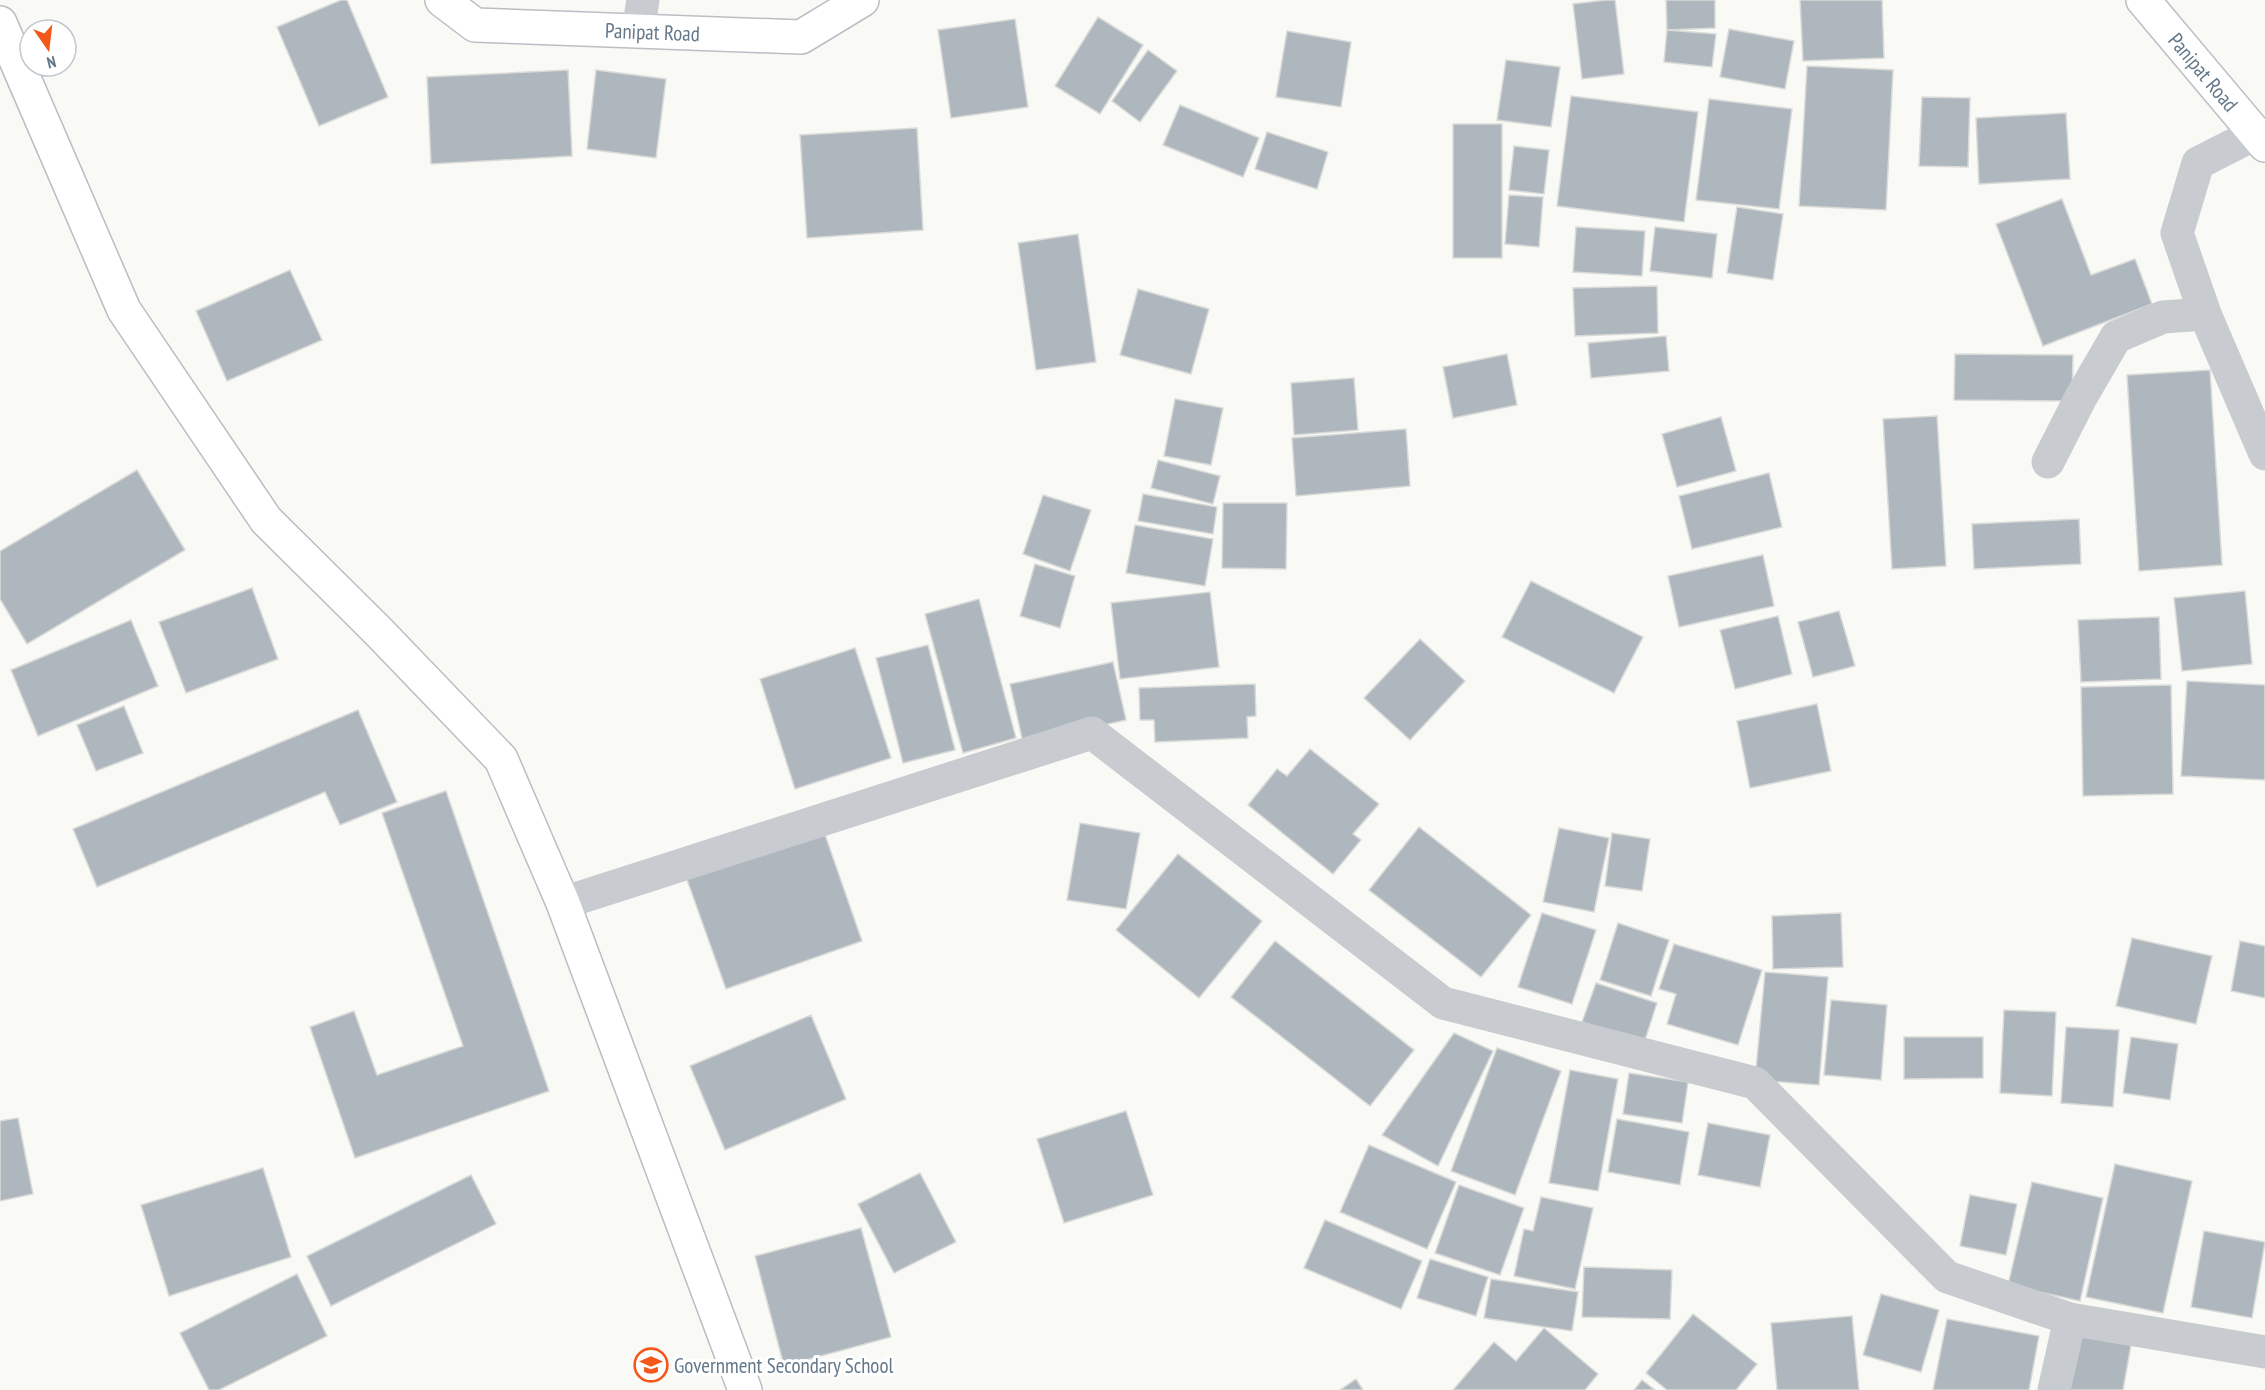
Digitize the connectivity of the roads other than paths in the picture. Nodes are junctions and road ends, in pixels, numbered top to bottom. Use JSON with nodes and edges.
{"nodes":[{"id":1,"x":442,"y":0,"type":"edge"},
{"id":2,"x":862,"y":0,"type":"edge"},
{"id":3,"x":2143,"y":0,"type":"edge"},
{"id":4,"x":640,"y":16,"type":"edge"},
{"id":5,"x":0,"y":23,"type":"edge"},
{"id":6,"x":2260,"y":139,"type":"edge"},
{"id":7,"x":2205,"y":314,"type":"junction"},
{"id":8,"x":2265,"y":454,"type":"edge"},
{"id":9,"x":2048,"y":462,"type":"dead end"},
{"id":10,"x":563,"y":903,"type":"junction"},
{"id":11,"x":2070,"y":1318,"type":"junction"},
{"id":12,"x":2265,"y":1352,"type":"edge"},
{"id":13,"x":745,"y":1390,"type":"edge"},
{"id":14,"x":2054,"y":1390,"type":"edge"}],
"edges":[{"from":1,"to":4,"type":"main road","name":"Panipat Road"},
{"from":2,"to":4,"type":"main road","name":"Panipat Road"},
{"from":3,"to":6,"type":"main road","name":"Panipat Road"},
{"from":5,"to":10,"type":"main road"},
{"from":6,"to":7,"type":"street"},
{"from":7,"to":8,"type":"street"},
{"from":7,"to":9,"type":"street"},
{"from":10,"to":11,"type":"street"},
{"from":10,"to":13,"type":"main road"},
{"from":11,"to":12,"type":"street"},
{"from":11,"to":14,"type":"street"}]}
